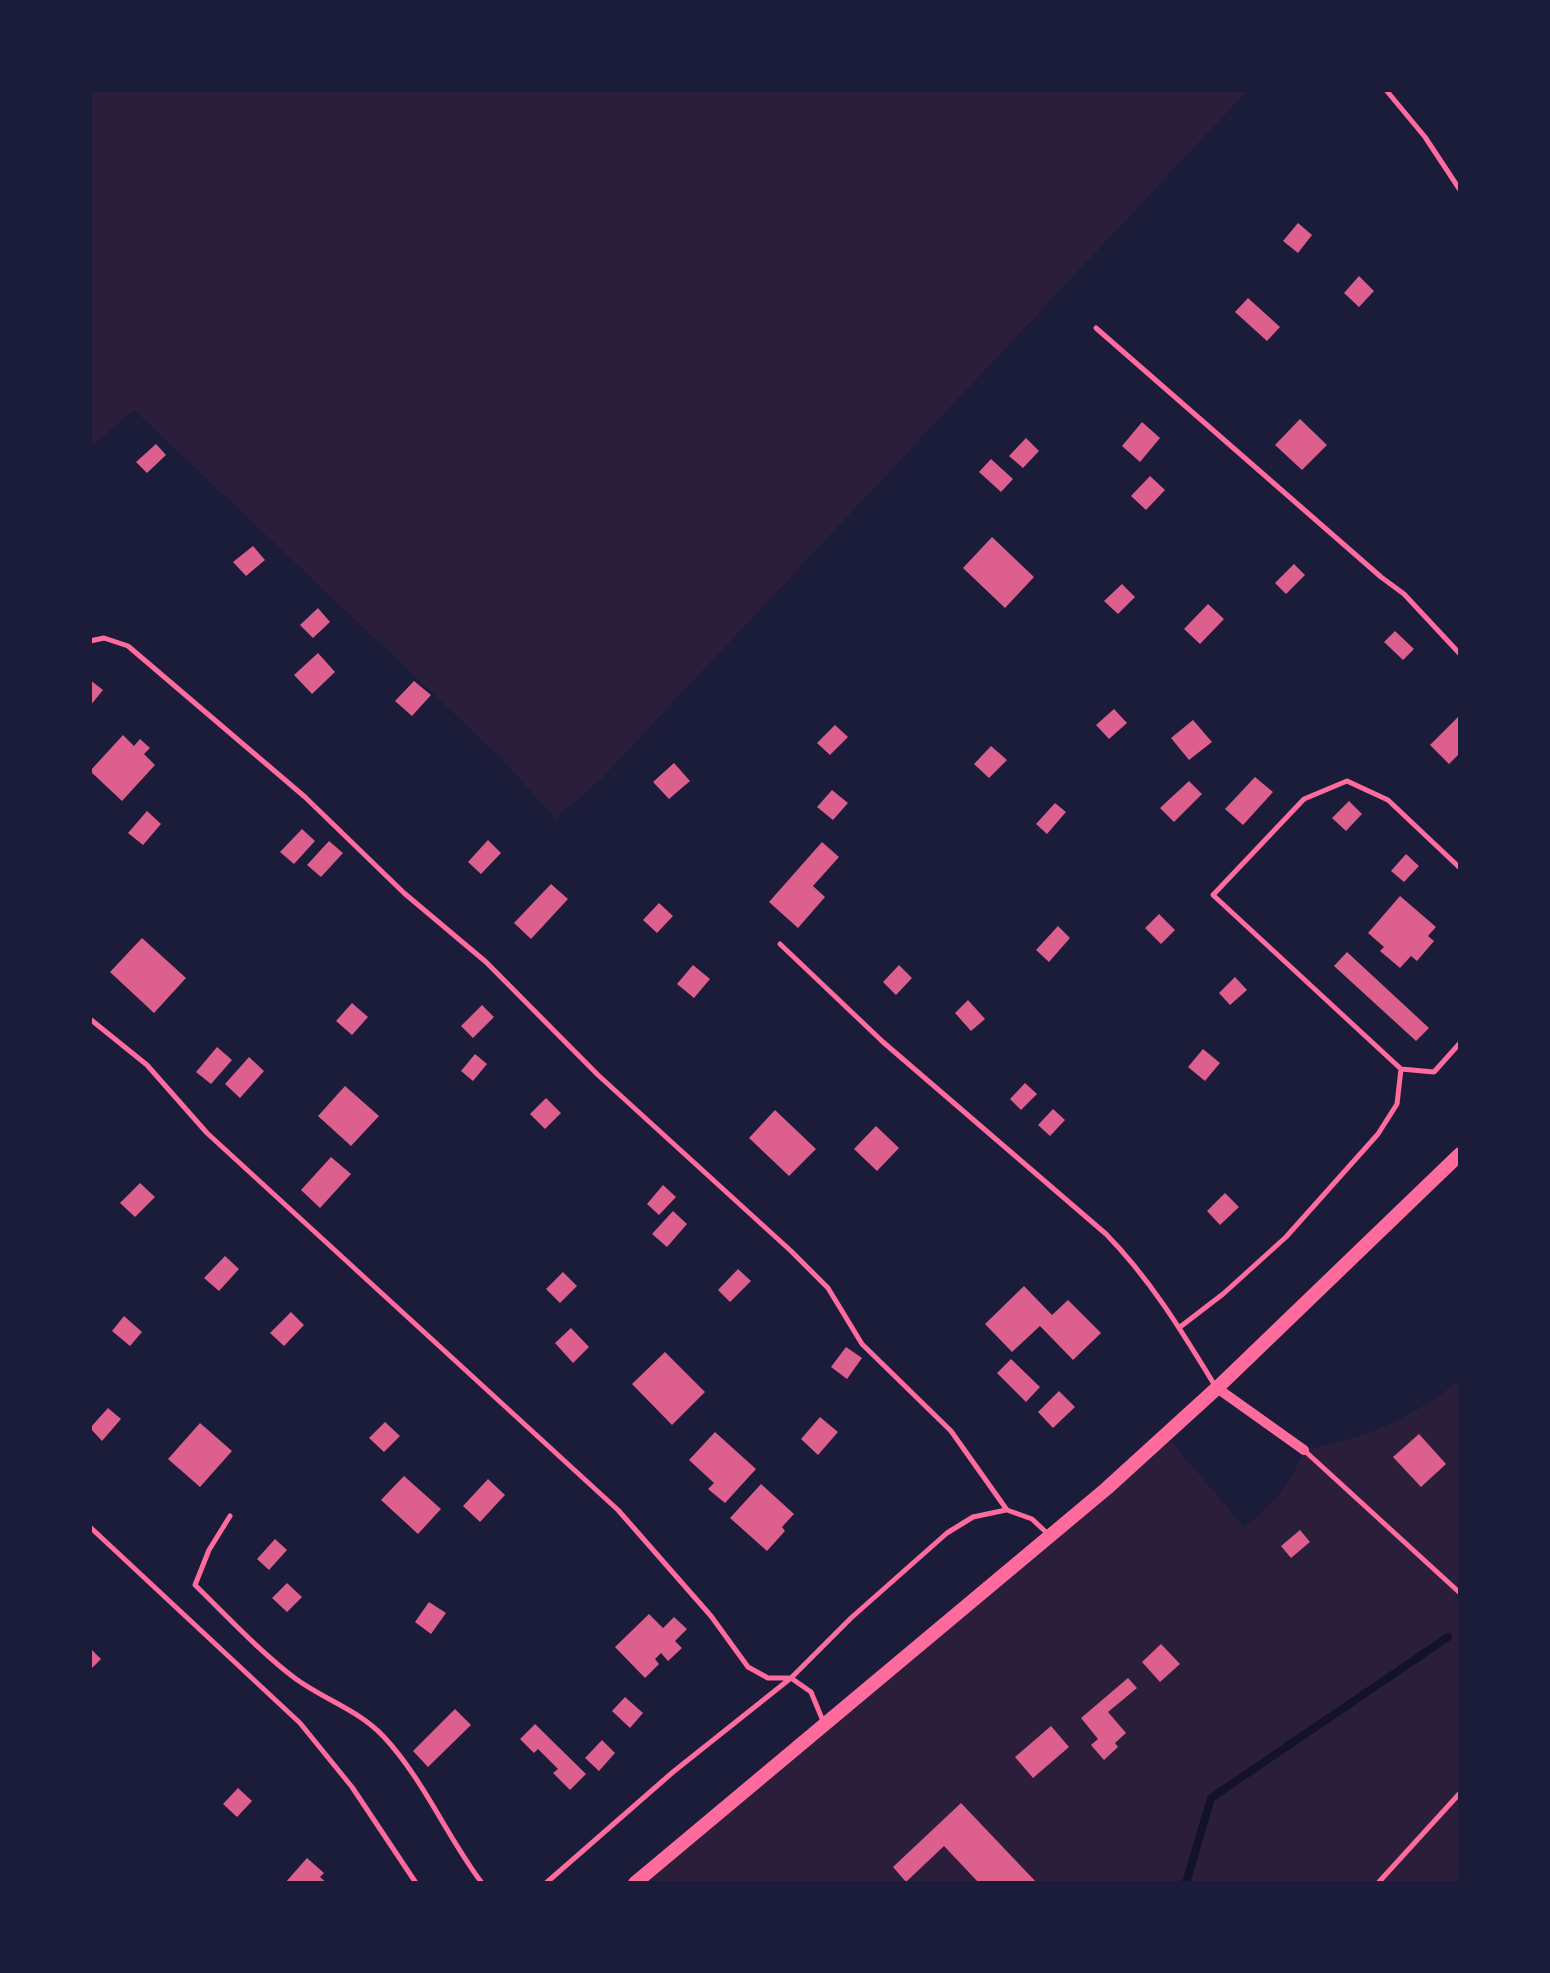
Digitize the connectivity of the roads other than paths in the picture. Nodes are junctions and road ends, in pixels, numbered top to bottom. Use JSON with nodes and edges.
{"nodes":[{"id":1,"x":1386,"y":90,"type":"edge"},
{"id":2,"x":1460,"y":190,"type":"edge"},
{"id":3,"x":1096,"y":328,"type":"dead end"},
{"id":4,"x":90,"y":642,"type":"edge"},
{"id":5,"x":1460,"y":654,"type":"edge"},
{"id":6,"x":1460,"y":868,"type":"edge"},
{"id":7,"x":780,"y":944,"type":"dead end"},
{"id":8,"x":90,"y":1019,"type":"edge"},
{"id":9,"x":1460,"y":1043,"type":"edge"},
{"id":10,"x":1401,"y":1068,"type":"junction"},
{"id":11,"x":1460,"y":1154,"type":"edge"},
{"id":12,"x":1180,"y":1327,"type":"junction"},
{"id":13,"x":1217,"y":1388,"type":"junction"},
{"id":14,"x":1304,"y":1450,"type":"joint"},
{"id":15,"x":1006,"y":1510,"type":"junction"},
{"id":16,"x":230,"y":1516,"type":"dead end"},
{"id":17,"x":90,"y":1527,"type":"edge"},
{"id":18,"x":1050,"y":1536,"type":"junction"},
{"id":19,"x":1460,"y":1594,"type":"edge"},
{"id":20,"x":791,"y":1678,"type":"junction"},
{"id":21,"x":825,"y":1725,"type":"junction"},
{"id":22,"x":1460,"y":1793,"type":"edge"},
{"id":23,"x":416,"y":1883,"type":"edge"},
{"id":24,"x":482,"y":1883,"type":"edge"},
{"id":25,"x":546,"y":1883,"type":"edge"},
{"id":26,"x":635,"y":1883,"type":"edge"},
{"id":27,"x":1378,"y":1883,"type":"edge"}],
"edges":[{"from":1,"to":2,"type":"lane"},
{"from":3,"to":5,"type":"lane"},
{"from":4,"to":15,"type":"lane"},
{"from":6,"to":10,"type":"lane"},
{"from":7,"to":12,"type":"lane"},
{"from":8,"to":20,"type":"lane"},
{"from":9,"to":10,"type":"lane"},
{"from":10,"to":12,"type":"lane"},
{"from":11,"to":13,"type":"street"},
{"from":12,"to":13,"type":"lane"},
{"from":13,"to":14,"type":"street"},
{"from":13,"to":18,"type":"street"},
{"from":14,"to":19,"type":"lane"},
{"from":15,"to":18,"type":"lane"},
{"from":15,"to":20,"type":"lane"},
{"from":16,"to":24,"type":"lane"},
{"from":17,"to":23,"type":"lane"},
{"from":18,"to":21,"type":"street"},
{"from":20,"to":21,"type":"lane"},
{"from":20,"to":25,"type":"lane"},
{"from":21,"to":26,"type":"street"},
{"from":22,"to":27,"type":"lane"}]}
